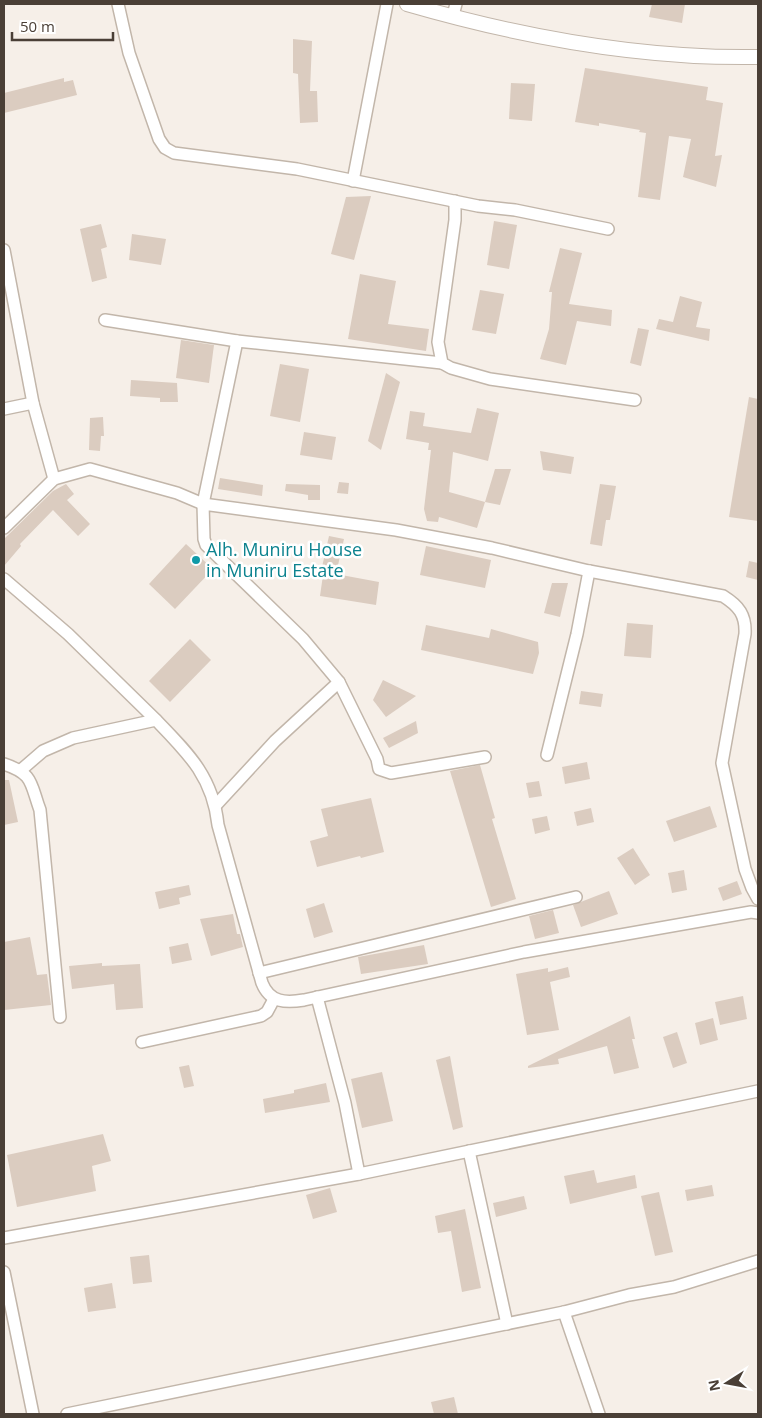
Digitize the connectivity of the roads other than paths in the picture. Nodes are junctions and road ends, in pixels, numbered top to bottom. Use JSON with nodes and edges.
{"nodes":[{"id":1,"x":118,"y":4,"type":"edge"},
{"id":2,"x":387,"y":4,"type":"edge"},
{"id":3,"x":407,"y":4,"type":"edge"},
{"id":4,"x":454,"y":9,"type":"edge"},
{"id":5,"x":758,"y":57,"type":"edge"},
{"id":6,"x":353,"y":181,"type":"junction"},
{"id":7,"x":456,"y":201,"type":"junction"},
{"id":8,"x":608,"y":229,"type":"dead end"},
{"id":9,"x":4,"y":250,"type":"edge"},
{"id":10,"x":105,"y":320,"type":"dead end"},
{"id":11,"x":238,"y":341,"type":"junction"},
{"id":12,"x":442,"y":363,"type":"junction"},
{"id":13,"x":636,"y":400,"type":"dead end"},
{"id":14,"x":33,"y":403,"type":"junction"},
{"id":15,"x":4,"y":409,"type":"edge"},
{"id":16,"x":54,"y":479,"type":"junction"},
{"id":17,"x":203,"y":504,"type":"junction"},
{"id":18,"x":4,"y":528,"type":"edge"},
{"id":19,"x":589,"y":571,"type":"junction"},
{"id":20,"x":4,"y":579,"type":"edge"},
{"id":21,"x":340,"y":682,"type":"junction"},
{"id":22,"x":156,"y":720,"type":"junction"},
{"id":23,"x":547,"y":755,"type":"dead end"},
{"id":24,"x":486,"y":757,"type":"dead end"},
{"id":25,"x":4,"y":764,"type":"edge"},
{"id":26,"x":21,"y":770,"type":"junction"},
{"id":27,"x":216,"y":805,"type":"junction"},
{"id":28,"x":576,"y":897,"type":"dead end"},
{"id":29,"x":757,"y":897,"type":"edge"},
{"id":30,"x":754,"y":912,"type":"edge"},
{"id":31,"x":259,"y":973,"type":"junction"},
{"id":32,"x":317,"y":997,"type":"junction"},
{"id":33,"x":274,"y":999,"type":"junction"},
{"id":34,"x":60,"y":1017,"type":"dead end"},
{"id":35,"x":142,"y":1042,"type":"dead end"},
{"id":36,"x":758,"y":1091,"type":"edge"},
{"id":37,"x":469,"y":1151,"type":"junction"},
{"id":38,"x":359,"y":1174,"type":"junction"},
{"id":39,"x":4,"y":1238,"type":"edge"},
{"id":40,"x":758,"y":1261,"type":"edge"},
{"id":41,"x":4,"y":1272,"type":"edge"},
{"id":42,"x":564,"y":1312,"type":"junction"},
{"id":43,"x":507,"y":1324,"type":"junction"},
{"id":44,"x":34,"y":1414,"type":"edge"},
{"id":45,"x":71,"y":1414,"type":"edge"},
{"id":46,"x":599,"y":1414,"type":"edge"}],
"edges":[{"from":1,"to":6,"type":"street"},
{"from":2,"to":6,"type":"street"},
{"from":3,"to":4,"type":"street"},
{"from":4,"to":5,"type":"street"},
{"from":6,"to":7,"type":"street"},
{"from":7,"to":8,"type":"street"},
{"from":7,"to":12,"type":"street"},
{"from":9,"to":14,"type":"street"},
{"from":10,"to":11,"type":"street"},
{"from":11,"to":12,"type":"street"},
{"from":11,"to":17,"type":"street"},
{"from":12,"to":13,"type":"street"},
{"from":14,"to":15,"type":"street"},
{"from":14,"to":16,"type":"street"},
{"from":16,"to":17,"type":"street"},
{"from":16,"to":18,"type":"street"},
{"from":17,"to":19,"type":"street"},
{"from":17,"to":21,"type":"street"},
{"from":19,"to":23,"type":"street"},
{"from":19,"to":29,"type":"street"},
{"from":20,"to":22,"type":"street"},
{"from":21,"to":24,"type":"street"},
{"from":21,"to":27,"type":"street"},
{"from":22,"to":26,"type":"street"},
{"from":22,"to":27,"type":"street"},
{"from":25,"to":26,"type":"street"},
{"from":26,"to":34,"type":"street"},
{"from":27,"to":31,"type":"street"},
{"from":28,"to":31,"type":"street"},
{"from":29,"to":30,"type":"street"},
{"from":30,"to":32,"type":"street"},
{"from":31,"to":33,"type":"street"},
{"from":32,"to":33,"type":"street"},
{"from":32,"to":38,"type":"street"},
{"from":33,"to":35,"type":"street"},
{"from":36,"to":37,"type":"street"},
{"from":37,"to":38,"type":"street"},
{"from":37,"to":43,"type":"street"},
{"from":38,"to":39,"type":"street"},
{"from":40,"to":42,"type":"street"},
{"from":41,"to":44,"type":"street"},
{"from":42,"to":43,"type":"street"},
{"from":42,"to":46,"type":"street"},
{"from":43,"to":45,"type":"street"}]}
